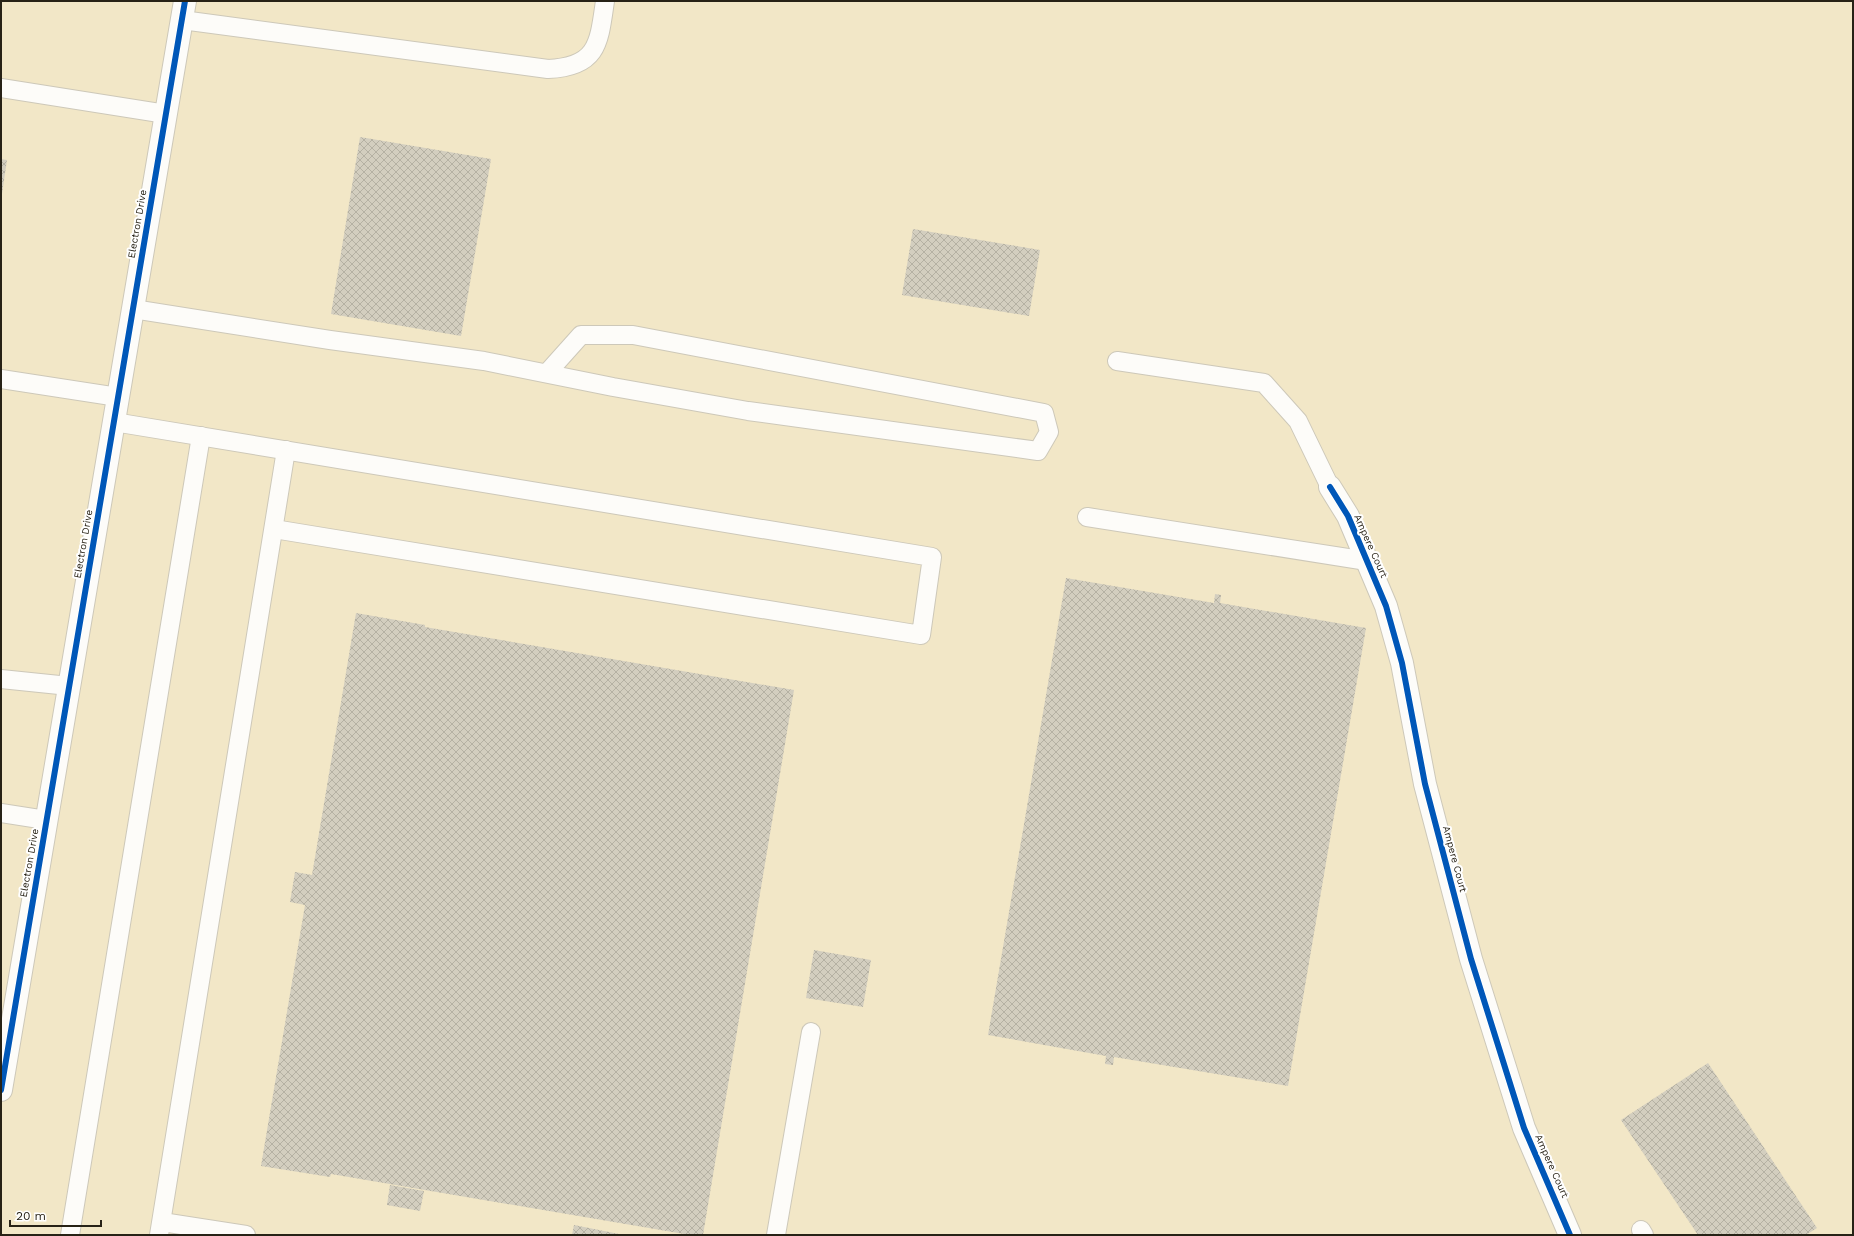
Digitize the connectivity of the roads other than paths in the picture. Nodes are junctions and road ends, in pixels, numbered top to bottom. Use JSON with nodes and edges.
{"nodes":[{"id":1,"x":606,"y":1,"type":"edge"},
{"id":2,"x":183,"y":11,"type":"edge"},
{"id":3,"x":1,"y":88,"type":"edge"},
{"id":4,"x":166,"y":114,"type":"junction"},
{"id":5,"x":133,"y":309,"type":"junction"},
{"id":6,"x":1117,"y":361,"type":"dead end"},
{"id":7,"x":547,"y":373,"type":"junction"},
{"id":8,"x":1,"y":379,"type":"edge"},
{"id":9,"x":118,"y":397,"type":"junction"},
{"id":10,"x":114,"y":422,"type":"junction"},
{"id":11,"x":201,"y":436,"type":"junction"},
{"id":12,"x":286,"y":450,"type":"junction"},
{"id":13,"x":1330,"y":487,"type":"joint"},
{"id":14,"x":1087,"y":517,"type":"dead end"},
{"id":15,"x":274,"y":529,"type":"junction"},
{"id":16,"x":1367,"y":561,"type":"junction"},
{"id":17,"x":1,"y":679,"type":"edge"},
{"id":18,"x":69,"y":686,"type":"junction"},
{"id":19,"x":1,"y":813,"type":"edge"},
{"id":20,"x":46,"y":820,"type":"junction"},
{"id":21,"x":811,"y":1032,"type":"dead end"},
{"id":22,"x":1,"y":1090,"type":"edge"},
{"id":23,"x":161,"y":1228,"type":"edge"},
{"id":24,"x":70,"y":1235,"type":"edge"},
{"id":25,"x":246,"y":1235,"type":"edge"},
{"id":26,"x":776,"y":1235,"type":"edge"},
{"id":27,"x":1570,"y":1235,"type":"edge"}],
"edges":[{"from":1,"to":2,"type":"lane"},
{"from":2,"to":4,"type":"street","name":"Electron Drive"},
{"from":3,"to":4,"type":"lane"},
{"from":4,"to":5,"type":"street","name":"Electron Drive"},
{"from":5,"to":7,"type":"lane"},
{"from":5,"to":9,"type":"street","name":"Electron Drive"},
{"from":6,"to":13,"type":"lane"},
{"from":7,"to":7,"type":"lane"},
{"from":8,"to":9,"type":"lane"},
{"from":9,"to":10,"type":"street","name":"Electron Drive"},
{"from":10,"to":11,"type":"lane"},
{"from":10,"to":18,"type":"street","name":"Electron Drive"},
{"from":11,"to":12,"type":"lane"},
{"from":11,"to":24,"type":"lane"},
{"from":12,"to":15,"type":"lane"},
{"from":12,"to":15,"type":"lane"},
{"from":13,"to":16,"type":"street","name":"Ampere Court"},
{"from":14,"to":16,"type":"lane"},
{"from":15,"to":23,"type":"lane"},
{"from":16,"to":27,"type":"street","name":"Ampere Court"},
{"from":17,"to":18,"type":"lane"},
{"from":18,"to":20,"type":"street","name":"Electron Drive"},
{"from":19,"to":20,"type":"lane"},
{"from":20,"to":22,"type":"street","name":"Electron Drive"},
{"from":21,"to":26,"type":"lane"},
{"from":23,"to":25,"type":"lane"}]}
